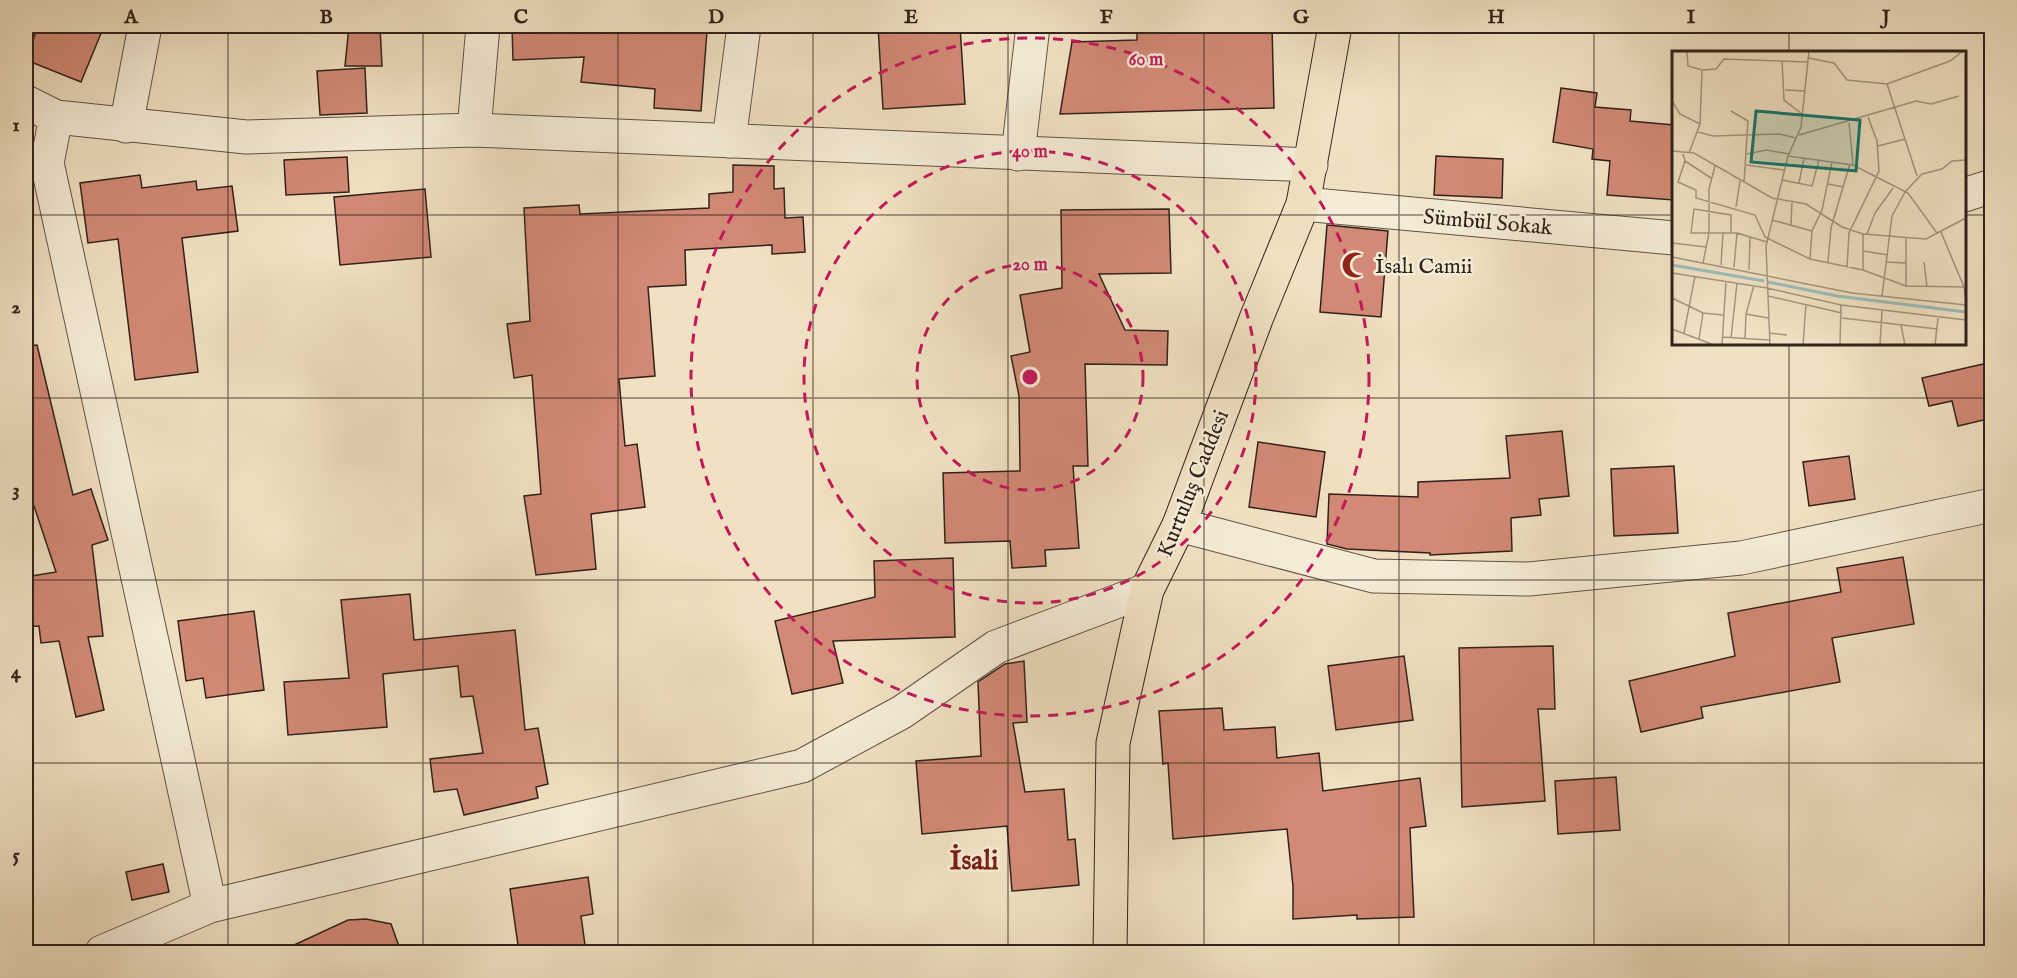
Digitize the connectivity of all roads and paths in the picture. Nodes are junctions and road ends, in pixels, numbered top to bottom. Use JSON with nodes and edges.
{"nodes":[{"id":1,"x":145,"y":26,"type":"edge"},
{"id":2,"x":483,"y":26,"type":"edge"},
{"id":3,"x":744,"y":26,"type":"edge"},
{"id":4,"x":1033,"y":26,"type":"edge"},
{"id":5,"x":1335,"y":26,"type":"edge"},
{"id":6,"x":26,"y":102,"type":"edge"},
{"id":7,"x":57,"y":117,"type":"junction"},
{"id":8,"x":126,"y":126,"type":"junction"},
{"id":9,"x":474,"y":130,"type":"junction"},
{"id":10,"x":729,"y":141,"type":"junction"},
{"id":11,"x":1018,"y":154,"type":"junction"},
{"id":12,"x":1311,"y":165,"type":"junction"},
{"id":13,"x":1992,"y":186,"type":"edge"},
{"id":14,"x":1966,"y":195,"type":"edge"},
{"id":15,"x":1303,"y":204,"type":"junction"},
{"id":16,"x":1672,"y":238,"type":"edge"},
{"id":17,"x":1992,"y":505,"type":"edge"},
{"id":18,"x":1179,"y":525,"type":"junction"},
{"id":19,"x":1147,"y":590,"type":"junction"},
{"id":20,"x":210,"y":906,"type":"junction"},
{"id":21,"x":102,"y":952,"type":"edge"},
{"id":22,"x":1110,"y":952,"type":"edge"}],
"edges":[{"from":1,"to":8,"type":"street"},
{"from":2,"to":9,"type":"street"},
{"from":3,"to":10,"type":"street"},
{"from":4,"to":11,"type":"street"},
{"from":5,"to":12,"type":"main road","name":"Kurtuluş Caddesi"},
{"from":6,"to":7,"type":"street"},
{"from":7,"to":8,"type":"street"},
{"from":7,"to":20,"type":"street"},
{"from":8,"to":9,"type":"street"},
{"from":9,"to":10,"type":"street"},
{"from":10,"to":11,"type":"street"},
{"from":11,"to":12,"type":"street"},
{"from":12,"to":15,"type":"main road","name":"Kurtuluş Caddesi"},
{"from":13,"to":14,"type":"street"},
{"from":15,"to":16,"type":"street","name":"Sümbül Sokak"},
{"from":15,"to":18,"type":"main road","name":"Kurtuluş Caddesi"},
{"from":17,"to":18,"type":"street"},
{"from":18,"to":19,"type":"main road","name":"Kurtuluş Caddesi"},
{"from":19,"to":20,"type":"street"},
{"from":19,"to":22,"type":"main road","name":"Kurtuluş Caddesi"},
{"from":20,"to":21,"type":"street"}]}
